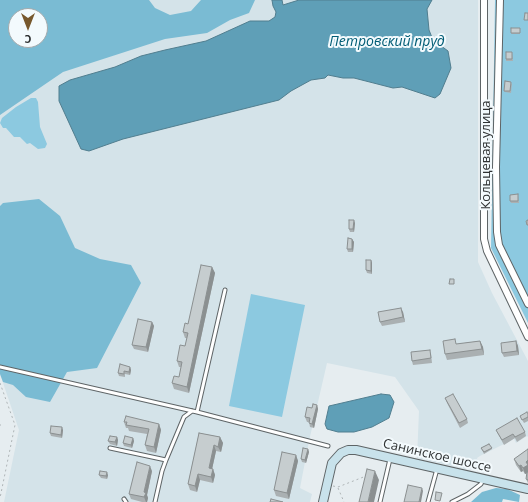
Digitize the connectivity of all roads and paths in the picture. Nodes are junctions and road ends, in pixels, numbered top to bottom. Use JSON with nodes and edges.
{"nodes":[{"id":1,"x":484,"y":0,"type":"edge"},
{"id":2,"x":500,"y":0,"type":"edge"},
{"id":3,"x":225,"y":290,"type":"dead end"},
{"id":4,"x":528,"y":304,"type":"edge"},
{"id":5,"x":528,"y":337,"type":"edge"},
{"id":6,"x":0,"y":367,"type":"edge"},
{"id":7,"x":0,"y":383,"type":"edge"},
{"id":8,"x":192,"y":411,"type":"junction"},
{"id":9,"x":197,"y":412,"type":"junction"},
{"id":10,"x":328,"y":446,"type":"dead end"},
{"id":11,"x":110,"y":448,"type":"dead end"},
{"id":12,"x":391,"y":458,"type":"junction"},
{"id":13,"x":166,"y":460,"type":"junction"},
{"id":14,"x":437,"y":468,"type":"junction"},
{"id":15,"x":366,"y":476,"type":"edge"},
{"id":16,"x":483,"y":478,"type":"junction"},
{"id":17,"x":338,"y":487,"type":"junction"},
{"id":18,"x":528,"y":489,"type":"edge"},
{"id":19,"x":326,"y":491,"type":"junction"},
{"id":20,"x":0,"y":498,"type":"edge"},
{"id":21,"x":155,"y":502,"type":"edge"},
{"id":22,"x":323,"y":502,"type":"edge"},
{"id":23,"x":344,"y":502,"type":"edge"},
{"id":24,"x":380,"y":502,"type":"edge"},
{"id":25,"x":428,"y":502,"type":"edge"},
{"id":26,"x":452,"y":502,"type":"edge"}],
"edges":[{"from":1,"to":5,"type":"street"},
{"from":2,"to":4,"type":"street","name":"Кольцевая улица"},
{"from":3,"to":9,"type":"lane"},
{"from":6,"to":8,"type":"lane"},
{"from":7,"to":20,"type":"path"},
{"from":8,"to":9,"type":"lane"},
{"from":8,"to":13,"type":"lane"},
{"from":9,"to":10,"type":"lane"},
{"from":11,"to":13,"type":"lane"},
{"from":12,"to":14,"type":"street","name":"Санинское шоссе"},
{"from":12,"to":19,"type":"street","name":"Санинское шоссе"},
{"from":12,"to":24,"type":"lane"},
{"from":13,"to":21,"type":"lane"},
{"from":14,"to":16,"type":"street","name":"Санинское шоссе"},
{"from":14,"to":25,"type":"lane"},
{"from":15,"to":17,"type":"path"},
{"from":16,"to":18,"type":"street","name":"Санинское шоссе"},
{"from":16,"to":26,"type":"lane"},
{"from":17,"to":19,"type":"path"},
{"from":17,"to":23,"type":"path"},
{"from":19,"to":22,"type":"street"}]}
